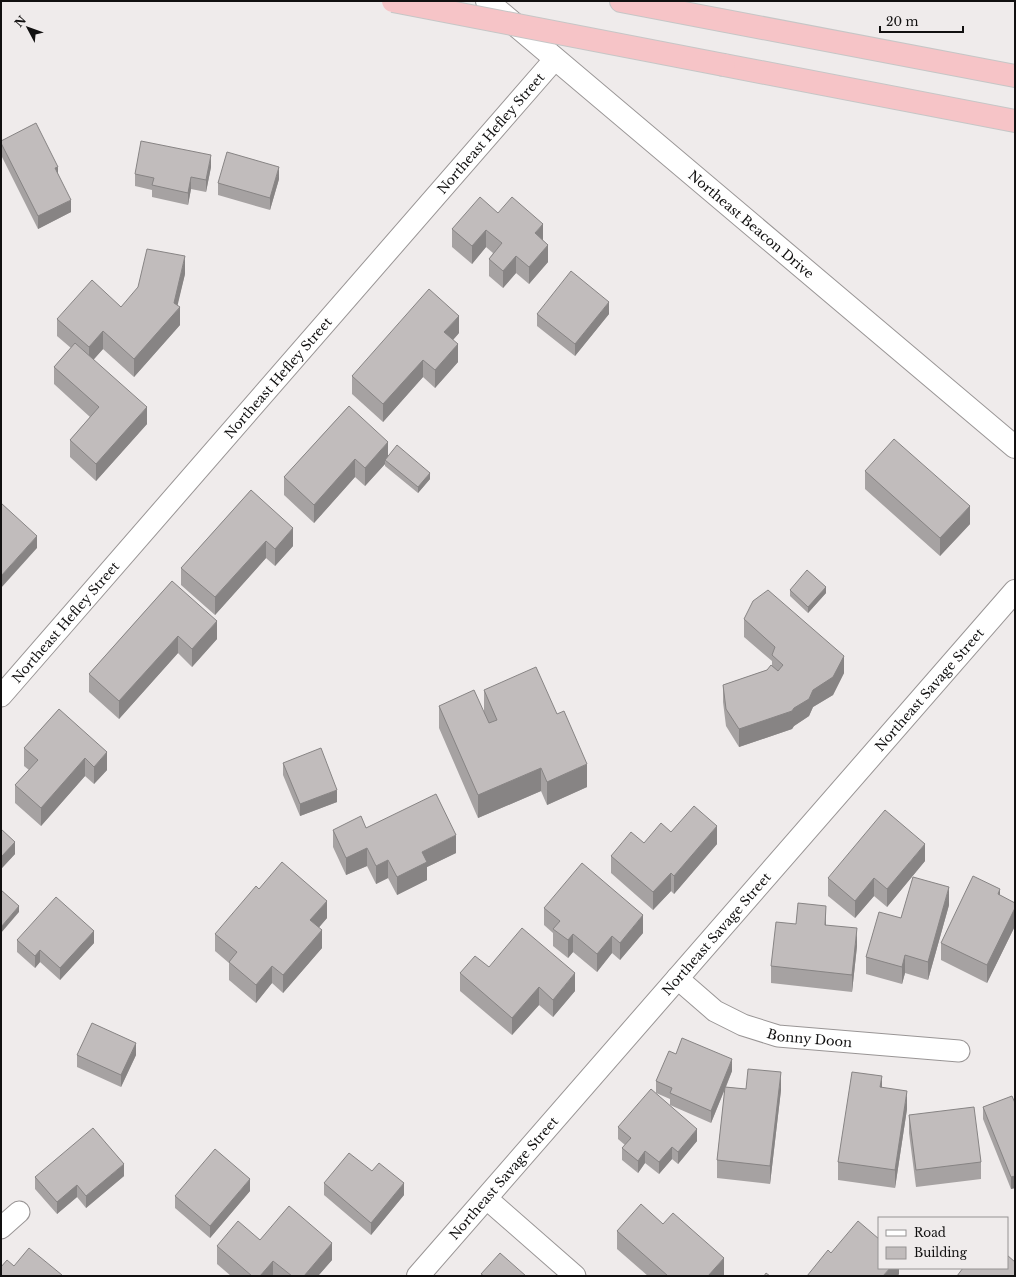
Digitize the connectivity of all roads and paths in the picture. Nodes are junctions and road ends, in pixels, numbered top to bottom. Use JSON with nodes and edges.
{"nodes":[{"id":1,"x":393,"y":1,"type":"edge"},
{"id":2,"x":487,"y":1,"type":"edge"},
{"id":3,"x":622,"y":1,"type":"edge"},
{"id":4,"x":555,"y":59,"type":"junction"},
{"id":5,"x":1015,"y":76,"type":"edge"},
{"id":6,"x":1015,"y":121,"type":"edge"},
{"id":7,"x":1015,"y":447,"type":"edge"},
{"id":8,"x":1015,"y":592,"type":"edge"},
{"id":9,"x":1,"y":696,"type":"edge"},
{"id":10,"x":677,"y":978,"type":"junction"},
{"id":11,"x":959,"y":1051,"type":"dead end"},
{"id":12,"x":486,"y":1198,"type":"junction"},
{"id":13,"x":19,"y":1212,"type":"dead end"},
{"id":14,"x":1,"y":1228,"type":"edge"},
{"id":15,"x":418,"y":1276,"type":"edge"},
{"id":16,"x":575,"y":1276,"type":"edge"}],
"edges":[{"from":1,"to":6,"type":"highway","bridge":true},
{"from":2,"to":4,"type":"street","name":"Northeast Beacon Drive"},
{"from":3,"to":5,"type":"highway"},
{"from":4,"to":7,"type":"street","name":"Northeast Beacon Drive"},
{"from":4,"to":9,"type":"street","name":"Northeast Hefley Street"},
{"from":8,"to":10,"type":"street","name":"Northeast Savage Street"},
{"from":10,"to":11,"type":"street","name":"Bonny Doon"},
{"from":10,"to":12,"type":"street","name":"Northeast Savage Street"},
{"from":12,"to":15,"type":"street","name":"Northeast Savage Street"},
{"from":12,"to":16,"type":"street"},
{"from":13,"to":14,"type":"street"}]}
